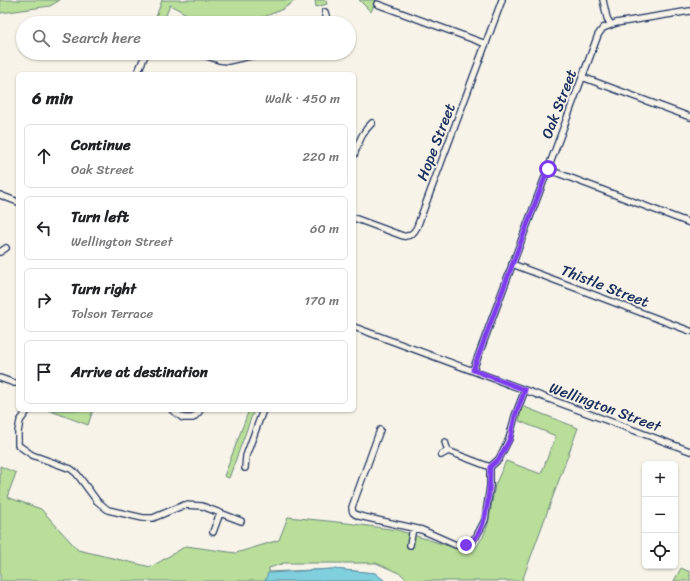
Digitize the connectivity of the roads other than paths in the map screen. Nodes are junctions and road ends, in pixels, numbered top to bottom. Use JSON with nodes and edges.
{"nodes":[{"id":1,"x":502,"y":0,"type":"edge"},
{"id":2,"x":603,"y":0,"type":"edge"},
{"id":3,"x":377,"y":4,"type":"dead end"},
{"id":4,"x":690,"y":11,"type":"edge"},
{"id":5,"x":325,"y":12,"type":"dead end"},
{"id":6,"x":326,"y":16,"type":"edge"},
{"id":7,"x":611,"y":25,"type":"junction"},
{"id":8,"x":486,"y":44,"type":"junction"},
{"id":9,"x":143,"y":60,"type":"edge"},
{"id":10,"x":219,"y":60,"type":"edge"},
{"id":11,"x":232,"y":60,"type":"edge"},
{"id":12,"x":138,"y":72,"type":"edge"},
{"id":13,"x":582,"y":77,"type":"junction"},
{"id":14,"x":690,"y":117,"type":"edge"},
{"id":15,"x":372,"y":123,"type":"dead end"},
{"id":16,"x":356,"y":149,"type":"edge"},
{"id":17,"x":548,"y":169,"type":"junction"},
{"id":18,"x":0,"y":195,"type":"edge"},
{"id":19,"x":16,"y":201,"type":"edge"},
{"id":20,"x":356,"y":219,"type":"edge"},
{"id":21,"x":690,"y":223,"type":"edge"},
{"id":22,"x":6,"y":248,"type":"dead end"},
{"id":23,"x":0,"y":252,"type":"edge"},
{"id":24,"x":512,"y":264,"type":"junction"},
{"id":25,"x":356,"y":328,"type":"edge"},
{"id":26,"x":690,"y":331,"type":"edge"},
{"id":27,"x":473,"y":370,"type":"junction"},
{"id":28,"x":0,"y":378,"type":"edge"},
{"id":29,"x":16,"y":383,"type":"edge"},
{"id":30,"x":525,"y":390,"type":"junction"},
{"id":31,"x":27,"y":412,"type":"edge"},
{"id":32,"x":175,"y":412,"type":"edge"},
{"id":33,"x":199,"y":412,"type":"edge"},
{"id":34,"x":262,"y":412,"type":"edge"},
{"id":35,"x":380,"y":430,"type":"dead end"},
{"id":36,"x":445,"y":442,"type":"dead end"},
{"id":37,"x":448,"y":451,"type":"junction"},
{"id":38,"x":690,"y":451,"type":"edge"},
{"id":39,"x":442,"y":455,"type":"dead end"},
{"id":40,"x":490,"y":467,"type":"junction"},
{"id":41,"x":245,"y":468,"type":"dead end"},
{"id":42,"x":220,"y":513,"type":"junction"},
{"id":43,"x":241,"y":521,"type":"dead end"},
{"id":44,"x":413,"y":528,"type":"junction"},
{"id":45,"x":213,"y":532,"type":"dead end"},
{"id":46,"x":410,"y":545,"type":"dead end"}],
"edges":[{"from":1,"to":8,"type":"street","name":"Hope Street"},
{"from":2,"to":7,"type":"street"},
{"from":3,"to":8,"type":"street"},
{"from":4,"to":7,"type":"street"},
{"from":5,"to":6,"type":"street"},
{"from":7,"to":13,"type":"street","name":"Oak Street"},
{"from":8,"to":20,"type":"street","name":"Hope Street"},
{"from":9,"to":12,"type":"street"},
{"from":10,"to":11,"type":"street"},
{"from":13,"to":14,"type":"street"},
{"from":13,"to":17,"type":"street","name":"Oak Street"},
{"from":15,"to":16,"type":"street"},
{"from":17,"to":21,"type":"street"},
{"from":17,"to":24,"type":"street","name":"Oak Street"},
{"from":18,"to":19,"type":"street"},
{"from":22,"to":23,"type":"street"},
{"from":24,"to":26,"type":"street","name":"Thistle Street"},
{"from":24,"to":27,"type":"street","name":"Oak Street"},
{"from":25,"to":27,"type":"street","name":"Wellington Street"},
{"from":27,"to":30,"type":"street","name":"Wellington Street"},
{"from":28,"to":29,"type":"street"},
{"from":30,"to":38,"type":"street","name":"Wellington Street"},
{"from":30,"to":40,"type":"street"},
{"from":31,"to":42,"type":"street"},
{"from":32,"to":33,"type":"street"},
{"from":34,"to":41,"type":"street"},
{"from":35,"to":44,"type":"street"},
{"from":36,"to":37,"type":"street"},
{"from":37,"to":39,"type":"street"},
{"from":37,"to":40,"type":"street"},
{"from":40,"to":44,"type":"street"},
{"from":42,"to":43,"type":"street"},
{"from":42,"to":45,"type":"street"},
{"from":44,"to":46,"type":"street"}]}
